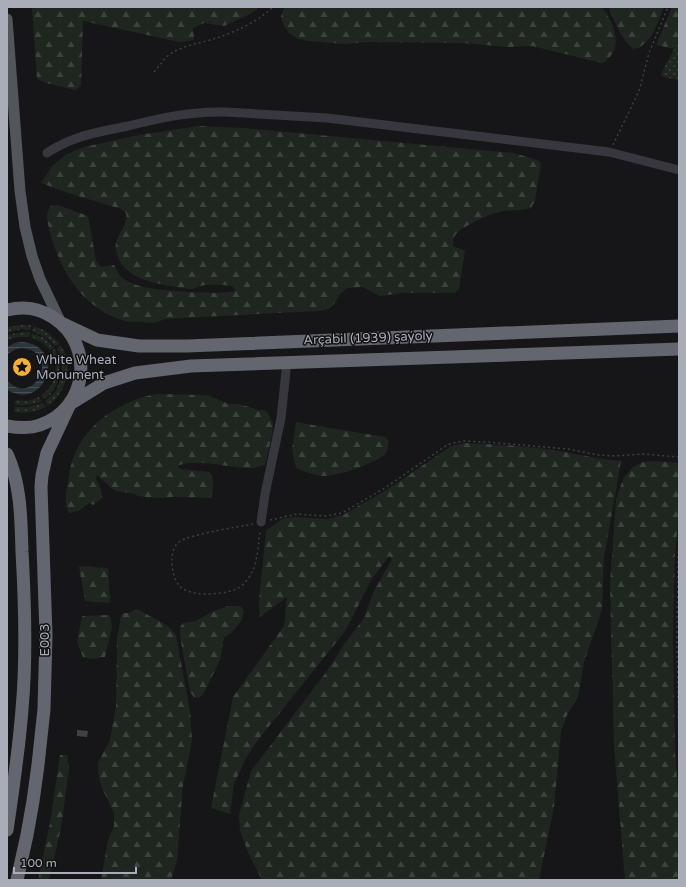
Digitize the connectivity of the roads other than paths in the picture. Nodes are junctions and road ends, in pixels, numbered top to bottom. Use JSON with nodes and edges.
{"nodes":[{"id":1,"x":7,"y":19,"type":"edge"},
{"id":2,"x":47,"y":154,"type":"dead end"},
{"id":3,"x":679,"y":170,"type":"edge"},
{"id":4,"x":7,"y":310,"type":"edge"},
{"id":5,"x":61,"y":322,"type":"junction"},
{"id":6,"x":679,"y":326,"type":"edge"},
{"id":7,"x":679,"y":349,"type":"edge"},
{"id":8,"x":287,"y":362,"type":"junction"},
{"id":9,"x":70,"y":404,"type":"junction"},
{"id":10,"x":7,"y":426,"type":"edge"},
{"id":11,"x":7,"y":454,"type":"edge"},
{"id":12,"x":261,"y":522,"type":"road end"},
{"id":13,"x":7,"y":830,"type":"edge"},
{"id":14,"x":17,"y":880,"type":"edge"}],
"edges":[{"from":1,"to":5,"type":"main road"},
{"from":2,"to":3,"type":"lane"},
{"from":4,"to":5,"type":"highway","name":"Arçabil (1939) şaýoly"},
{"from":5,"to":6,"type":"highway","name":"Arçabil (1939) şaýoly"},
{"from":5,"to":9,"type":"highway","name":"E003"},
{"from":7,"to":8,"type":"highway","name":"Arçabil (1939) şaýoly"},
{"from":8,"to":9,"type":"highway","name":"Arçabil (1939) şaýoly"},
{"from":8,"to":12,"type":"lane"},
{"from":9,"to":10,"type":"highway"},
{"from":9,"to":14,"type":"highway","name":"E003"},
{"from":11,"to":13,"type":"highway","name":"E003"}]}
